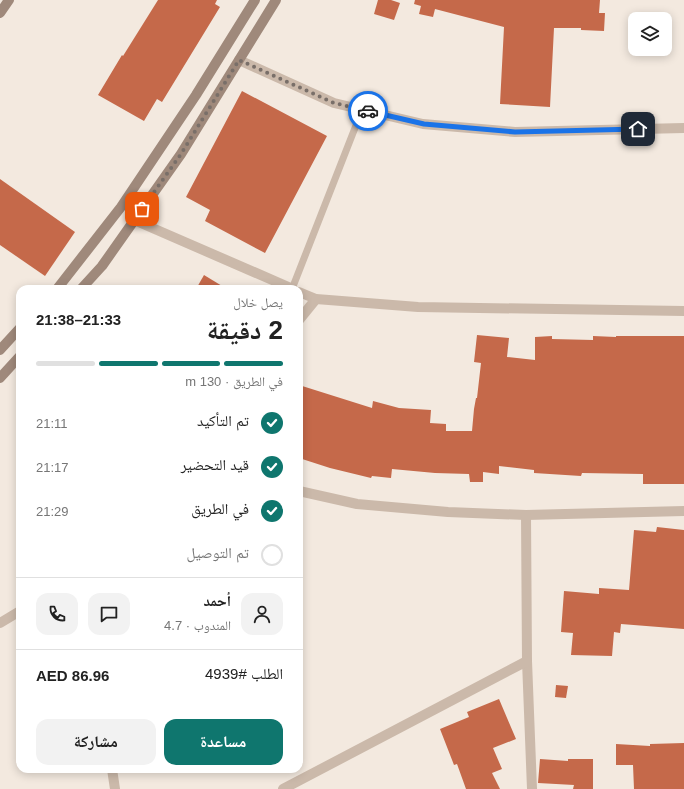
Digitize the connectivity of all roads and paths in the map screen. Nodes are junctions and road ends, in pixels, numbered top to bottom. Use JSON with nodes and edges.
{"nodes":[{"id":1,"x":9,"y":0,"type":"edge"},
{"id":2,"x":255,"y":0,"type":"edge"},
{"id":3,"x":276,"y":0,"type":"edge"},
{"id":4,"x":0,"y":13,"type":"edge"},
{"id":5,"x":239,"y":60,"type":"junction"},
{"id":6,"x":362,"y":110,"type":"junction"},
{"id":7,"x":684,"y":128,"type":"edge"},
{"id":8,"x":134,"y":220,"type":"junction"},
{"id":9,"x":60,"y":285,"type":"edge"},
{"id":10,"x":85,"y":285,"type":"edge"},
{"id":11,"x":283,"y":285,"type":"edge"},
{"id":12,"x":294,"y":285,"type":"edge"},
{"id":13,"x":303,"y":294,"type":"edge"},
{"id":14,"x":316,"y":299,"type":"junction"},
{"id":15,"x":684,"y":311,"type":"edge"},
{"id":16,"x":303,"y":315,"type":"edge"},
{"id":17,"x":16,"y":332,"type":"edge"},
{"id":18,"x":0,"y":350,"type":"edge"},
{"id":19,"x":16,"y":360,"type":"edge"},
{"id":20,"x":0,"y":378,"type":"edge"},
{"id":21,"x":303,"y":492,"type":"edge"},
{"id":22,"x":684,"y":511,"type":"edge"},
{"id":23,"x":526,"y":515,"type":"junction"},
{"id":24,"x":16,"y":613,"type":"edge"},
{"id":25,"x":0,"y":623,"type":"edge"},
{"id":26,"x":527,"y":661,"type":"junction"},
{"id":27,"x":113,"y":773,"type":"edge"},
{"id":28,"x":115,"y":789,"type":"edge"},
{"id":29,"x":282,"y":789,"type":"edge"},
{"id":30,"x":532,"y":789,"type":"edge"}],
"edges":[{"from":1,"to":4,"type":"street"},
{"from":2,"to":9,"type":"street"},
{"from":3,"to":5,"type":"street"},
{"from":5,"to":6,"type":"street"},
{"from":5,"to":8,"type":"street"},
{"from":6,"to":7,"type":"street"},
{"from":6,"to":12,"type":"lane"},
{"from":8,"to":10,"type":"street"},
{"from":8,"to":11,"type":"street"},
{"from":13,"to":14,"type":"street"},
{"from":14,"to":15,"type":"street"},
{"from":14,"to":16,"type":"street"},
{"from":17,"to":18,"type":"street"},
{"from":19,"to":20,"type":"street"},
{"from":21,"to":23,"type":"street"},
{"from":22,"to":23,"type":"street"},
{"from":23,"to":26,"type":"street"},
{"from":24,"to":25,"type":"street"},
{"from":26,"to":29,"type":"street"},
{"from":26,"to":30,"type":"street"},
{"from":27,"to":28,"type":"street"}]}
